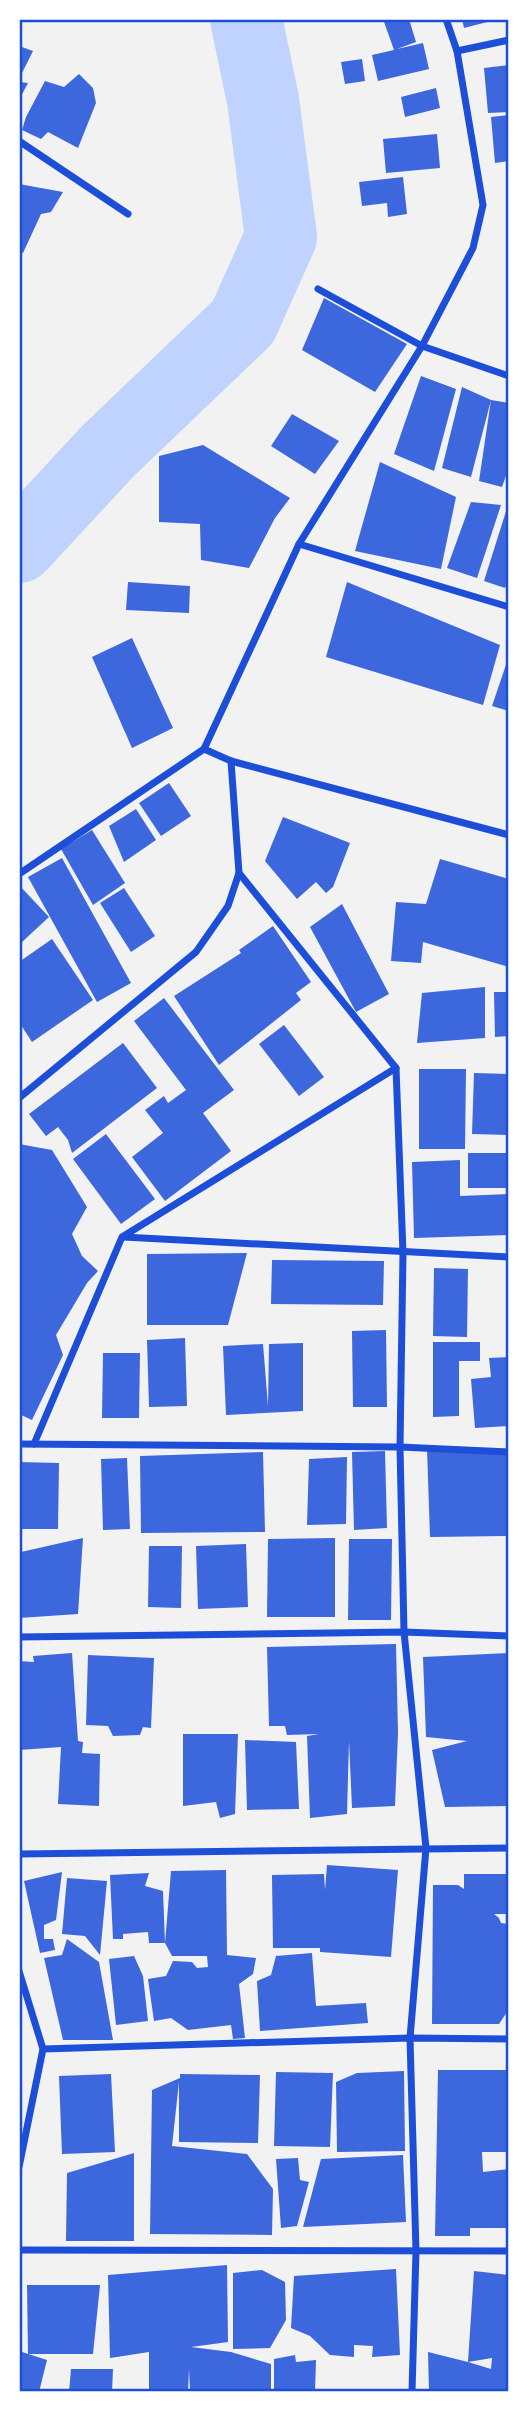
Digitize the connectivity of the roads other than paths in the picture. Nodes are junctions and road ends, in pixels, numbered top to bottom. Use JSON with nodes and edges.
{"nodes":[{"id":1,"x":446,"y":19,"type":"edge"},
{"id":2,"x":509,"y":40,"type":"edge"},
{"id":3,"x":457,"y":51,"type":"junction"},
{"id":4,"x":19,"y":141,"type":"edge"},
{"id":5,"x":128,"y":214,"type":"dead end"},
{"id":6,"x":318,"y":289,"type":"dead end"},
{"id":7,"x":422,"y":346,"type":"junction"},
{"id":8,"x":509,"y":376,"type":"edge"},
{"id":9,"x":299,"y":544,"type":"junction"},
{"id":10,"x":509,"y":607,"type":"edge"},
{"id":11,"x":204,"y":749,"type":"junction"},
{"id":12,"x":231,"y":761,"type":"junction"},
{"id":13,"x":509,"y":835,"type":"edge"},
{"id":14,"x":239,"y":873,"type":"junction"},
{"id":15,"x":19,"y":874,"type":"edge"},
{"id":16,"x":396,"y":1068,"type":"junction"},
{"id":17,"x":19,"y":1098,"type":"edge"},
{"id":18,"x":122,"y":1237,"type":"junction"},
{"id":19,"x":403,"y":1253,"type":"junction"},
{"id":20,"x":509,"y":1257,"type":"edge"},
{"id":21,"x":19,"y":1444,"type":"edge"},
{"id":22,"x":34,"y":1444,"type":"junction"},
{"id":23,"x":400,"y":1447,"type":"junction"},
{"id":24,"x":509,"y":1452,"type":"edge"},
{"id":25,"x":404,"y":1632,"type":"junction"},
{"id":26,"x":509,"y":1636,"type":"edge"},
{"id":27,"x":19,"y":1637,"type":"edge"},
{"id":28,"x":426,"y":1848,"type":"junction"},
{"id":29,"x":509,"y":1848,"type":"edge"},
{"id":30,"x":19,"y":1854,"type":"edge"},
{"id":31,"x":19,"y":1971,"type":"edge"},
{"id":32,"x":410,"y":2038,"type":"junction"},
{"id":33,"x":509,"y":2039,"type":"edge"},
{"id":34,"x":43,"y":2049,"type":"junction"},
{"id":35,"x":19,"y":2166,"type":"edge"},
{"id":36,"x":19,"y":2250,"type":"edge"},
{"id":37,"x":416,"y":2251,"type":"junction"},
{"id":38,"x":509,"y":2251,"type":"edge"},
{"id":39,"x":412,"y":2392,"type":"edge"}],
"edges":[{"from":1,"to":3,"type":"street"},
{"from":2,"to":3,"type":"street"},
{"from":3,"to":7,"type":"street"},
{"from":4,"to":5,"type":"street"},
{"from":6,"to":7,"type":"street"},
{"from":7,"to":8,"type":"street"},
{"from":7,"to":9,"type":"street"},
{"from":9,"to":10,"type":"street"},
{"from":9,"to":11,"type":"street"},
{"from":11,"to":12,"type":"street"},
{"from":11,"to":15,"type":"street"},
{"from":12,"to":13,"type":"street"},
{"from":12,"to":14,"type":"street"},
{"from":14,"to":16,"type":"street"},
{"from":14,"to":17,"type":"street"},
{"from":16,"to":18,"type":"street"},
{"from":16,"to":19,"type":"street"},
{"from":18,"to":19,"type":"street"},
{"from":18,"to":22,"type":"street"},
{"from":19,"to":20,"type":"street"},
{"from":19,"to":23,"type":"street"},
{"from":21,"to":22,"type":"street"},
{"from":22,"to":23,"type":"street"},
{"from":23,"to":24,"type":"street"},
{"from":23,"to":25,"type":"street"},
{"from":25,"to":26,"type":"street"},
{"from":25,"to":27,"type":"street"},
{"from":25,"to":28,"type":"street"},
{"from":28,"to":29,"type":"street"},
{"from":28,"to":30,"type":"street"},
{"from":28,"to":32,"type":"street"},
{"from":31,"to":34,"type":"street"},
{"from":32,"to":33,"type":"street"},
{"from":32,"to":34,"type":"street"},
{"from":32,"to":37,"type":"street"},
{"from":34,"to":35,"type":"street"},
{"from":36,"to":37,"type":"street"},
{"from":37,"to":38,"type":"street"},
{"from":37,"to":39,"type":"street"}]}
